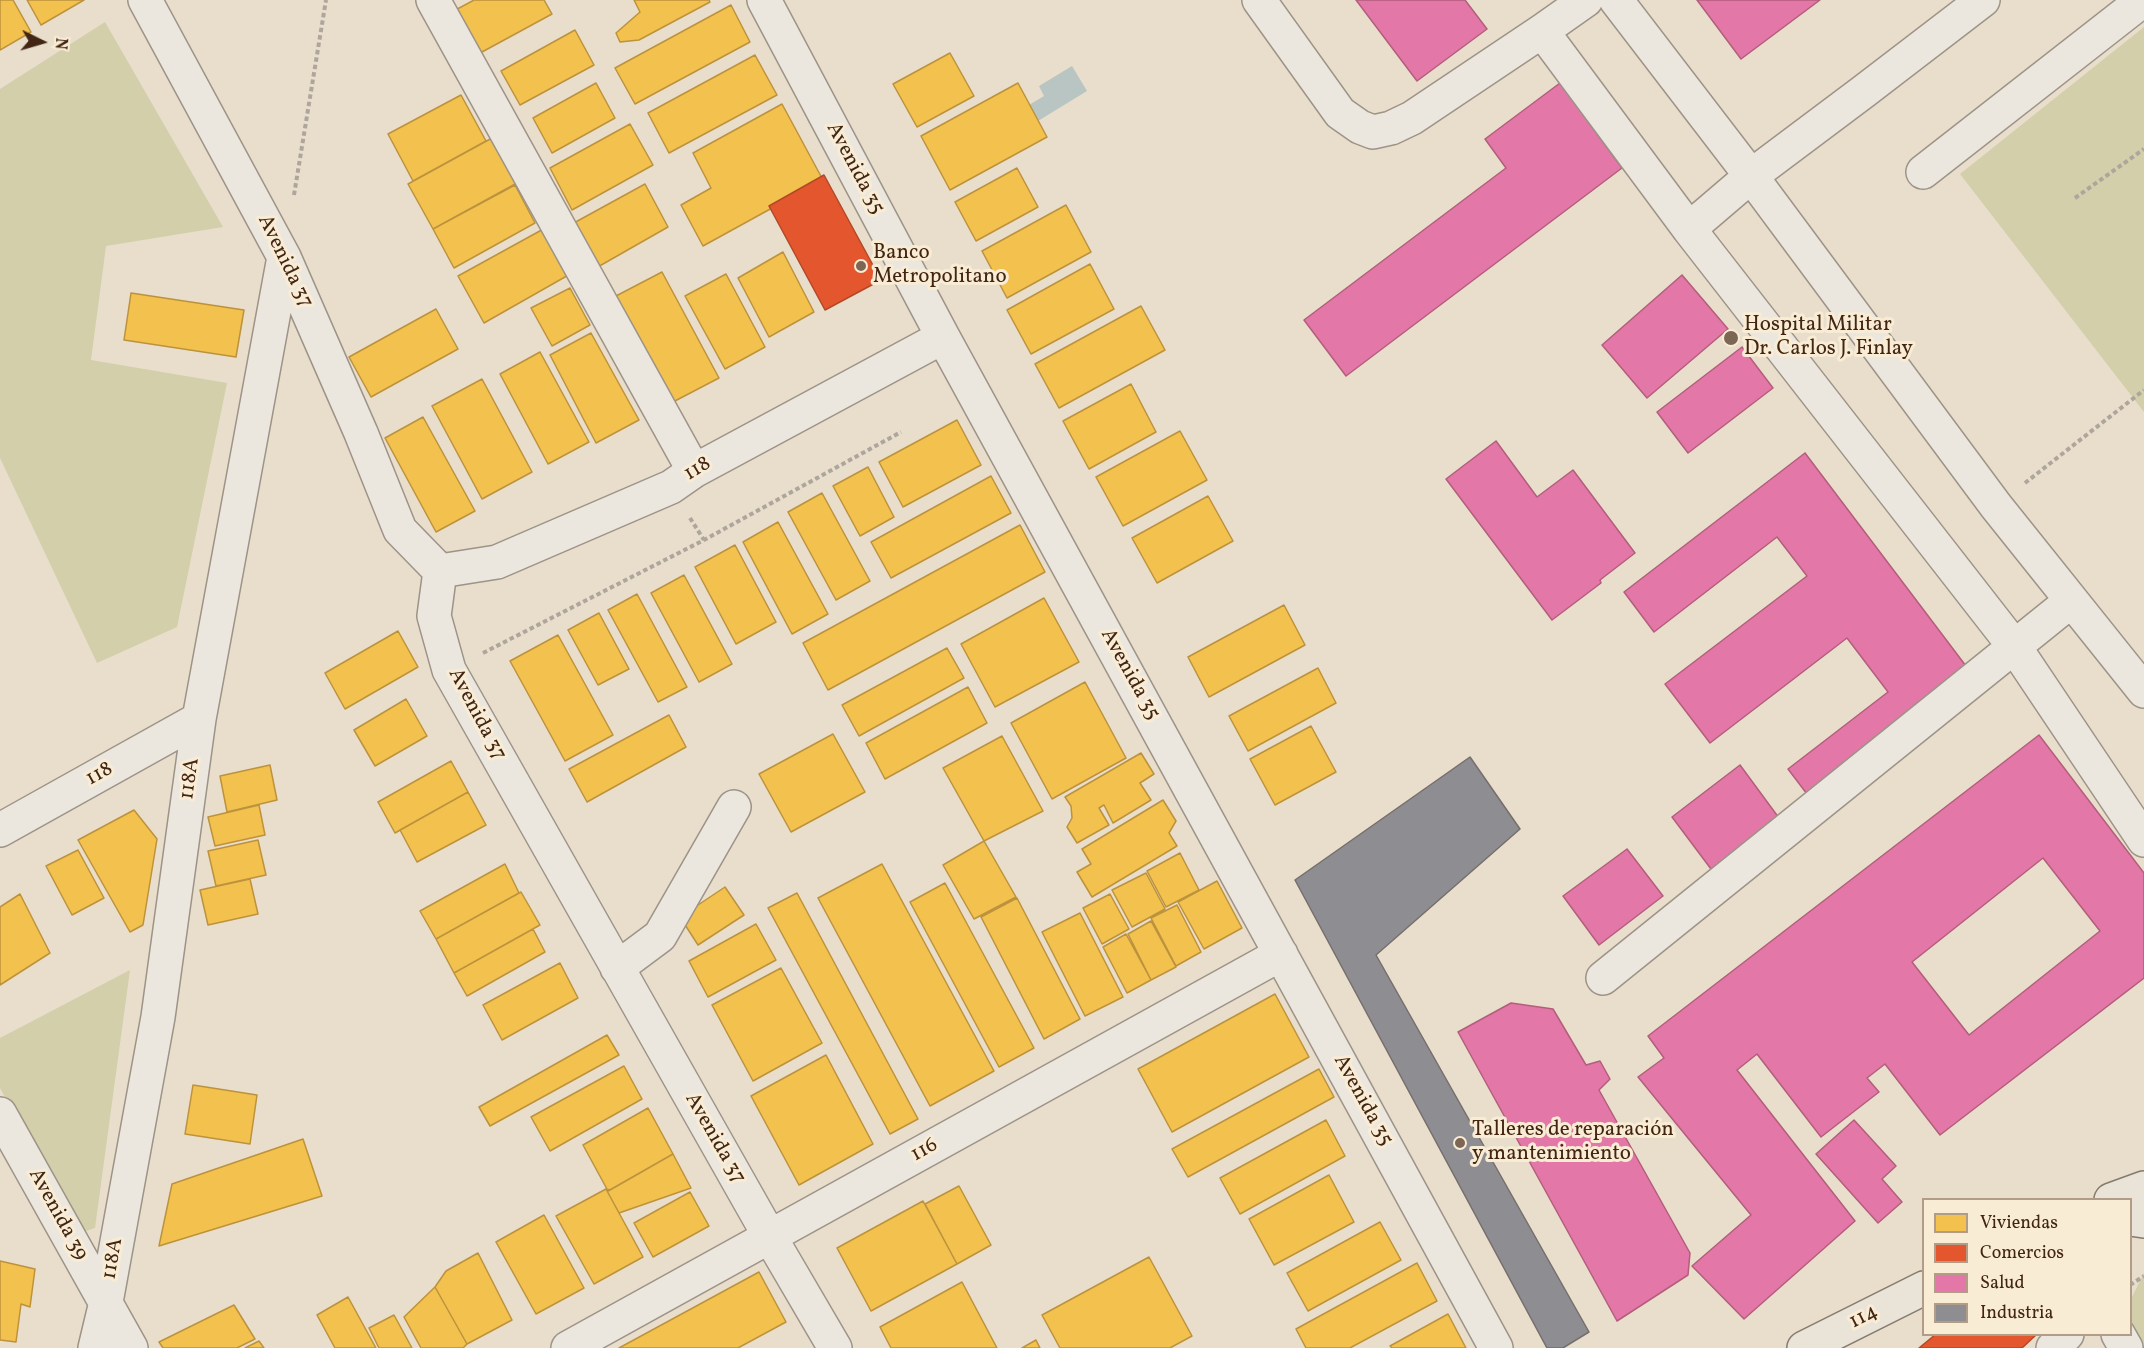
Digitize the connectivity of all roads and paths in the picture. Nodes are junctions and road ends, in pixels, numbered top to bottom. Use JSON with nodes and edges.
{"nodes":[{"id":1,"x":145,"y":0,"type":"edge"},
{"id":2,"x":326,"y":0,"type":"edge"},
{"id":3,"x":433,"y":0,"type":"edge"},
{"id":4,"x":765,"y":0,"type":"edge"},
{"id":5,"x":1259,"y":0,"type":"edge"},
{"id":6,"x":1586,"y":0,"type":"edge"},
{"id":7,"x":1616,"y":0,"type":"edge"},
{"id":8,"x":1983,"y":0,"type":"edge"},
{"id":9,"x":2144,"y":0,"type":"edge"},
{"id":10,"x":1542,"y":31,"type":"junction"},
{"id":11,"x":2144,"y":149,"type":"edge"},
{"id":12,"x":1923,"y":172,"type":"dead end"},
{"id":13,"x":1751,"y":176,"type":"junction"},
{"id":14,"x":294,"y":198,"type":"dead end"},
{"id":15,"x":2075,"y":198,"type":"dead end"},
{"id":16,"x":1689,"y":229,"type":"junction"},
{"id":17,"x":284,"y":257,"type":"junction"},
{"id":18,"x":944,"y":337,"type":"junction"},
{"id":19,"x":2144,"y":390,"type":"edge"},
{"id":20,"x":901,"y":432,"type":"dead end"},
{"id":21,"x":694,"y":471,"type":"junction"},
{"id":22,"x":1996,"y":506,"type":"junction"},
{"id":23,"x":440,"y":571,"type":"junction"},
{"id":24,"x":2071,"y":601,"type":"junction"},
{"id":25,"x":2014,"y":646,"type":"junction"},
{"id":26,"x":449,"y":670,"type":"junction"},
{"id":27,"x":2144,"y":691,"type":"edge"},
{"id":28,"x":199,"y":719,"type":"junction"},
{"id":29,"x":734,"y":807,"type":"dead end"},
{"id":30,"x":0,"y":830,"type":"edge"},
{"id":31,"x":2144,"y":840,"type":"edge"},
{"id":32,"x":1281,"y":954,"type":"junction"},
{"id":33,"x":617,"y":968,"type":"junction"},
{"id":34,"x":1603,"y":978,"type":"dead end"},
{"id":35,"x":0,"y":1114,"type":"edge"},
{"id":36,"x":2144,"y":1188,"type":"edge"},
{"id":37,"x":2116,"y":1198,"type":"edge"},
{"id":38,"x":770,"y":1237,"type":"junction"},
{"id":39,"x":1922,"y":1289,"type":"edge"},
{"id":40,"x":106,"y":1302,"type":"junction"},
{"id":41,"x":2066,"y":1336,"type":"edge"},
{"id":42,"x":96,"y":1348,"type":"edge"},
{"id":43,"x":131,"y":1348,"type":"edge"},
{"id":44,"x":568,"y":1348,"type":"edge"},
{"id":45,"x":835,"y":1348,"type":"edge"},
{"id":46,"x":1496,"y":1348,"type":"edge"},
{"id":47,"x":1804,"y":1348,"type":"edge"},
{"id":48,"x":2053,"y":1348,"type":"edge"}],
"edges":[{"from":1,"to":17,"type":"street","name":"Avenida 37"},
{"from":2,"to":14,"type":"path"},
{"from":3,"to":21,"type":"street"},
{"from":4,"to":18,"type":"street","name":"Avenida 35"},
{"from":5,"to":10,"type":"street"},
{"from":6,"to":10,"type":"street"},
{"from":7,"to":13,"type":"street"},
{"from":8,"to":13,"type":"street"},
{"from":9,"to":12,"type":"street"},
{"from":10,"to":16,"type":"street"},
{"from":11,"to":15,"type":"path"},
{"from":13,"to":16,"type":"street"},
{"from":13,"to":22,"type":"street"},
{"from":16,"to":25,"type":"street"},
{"from":17,"to":23,"type":"street","name":"Avenida 37"},
{"from":17,"to":28,"type":"street","name":"118A"},
{"from":18,"to":21,"type":"street","name":"118"},
{"from":18,"to":32,"type":"street","name":"Avenida 35"},
{"from":19,"to":22,"type":"path"},
{"from":20,"to":26,"type":"path"},
{"from":21,"to":23,"type":"street","name":"118"},
{"from":22,"to":24,"type":"street"},
{"from":23,"to":26,"type":"street","name":"Avenida 37"},
{"from":24,"to":25,"type":"street"},
{"from":24,"to":27,"type":"street"},
{"from":25,"to":31,"type":"street"},
{"from":25,"to":34,"type":"street"},
{"from":26,"to":33,"type":"street","name":"Avenida 37"},
{"from":28,"to":30,"type":"street","name":"118"},
{"from":28,"to":40,"type":"street","name":"118A"},
{"from":29,"to":33,"type":"street"},
{"from":32,"to":38,"type":"street","name":"116"},
{"from":32,"to":46,"type":"street","name":"Avenida 35"},
{"from":33,"to":38,"type":"street","name":"Avenida 37"},
{"from":35,"to":40,"type":"street","name":"Avenida 39"},
{"from":36,"to":37,"type":"main road"},
{"from":38,"to":44,"type":"street","name":"116"},
{"from":38,"to":45,"type":"street","name":"Avenida 37"},
{"from":39,"to":47,"type":"main road","name":"114"},
{"from":40,"to":42,"type":"street","name":"118A"},
{"from":40,"to":43,"type":"street","name":"Avenida 39"},
{"from":41,"to":48,"type":"street"}]}
